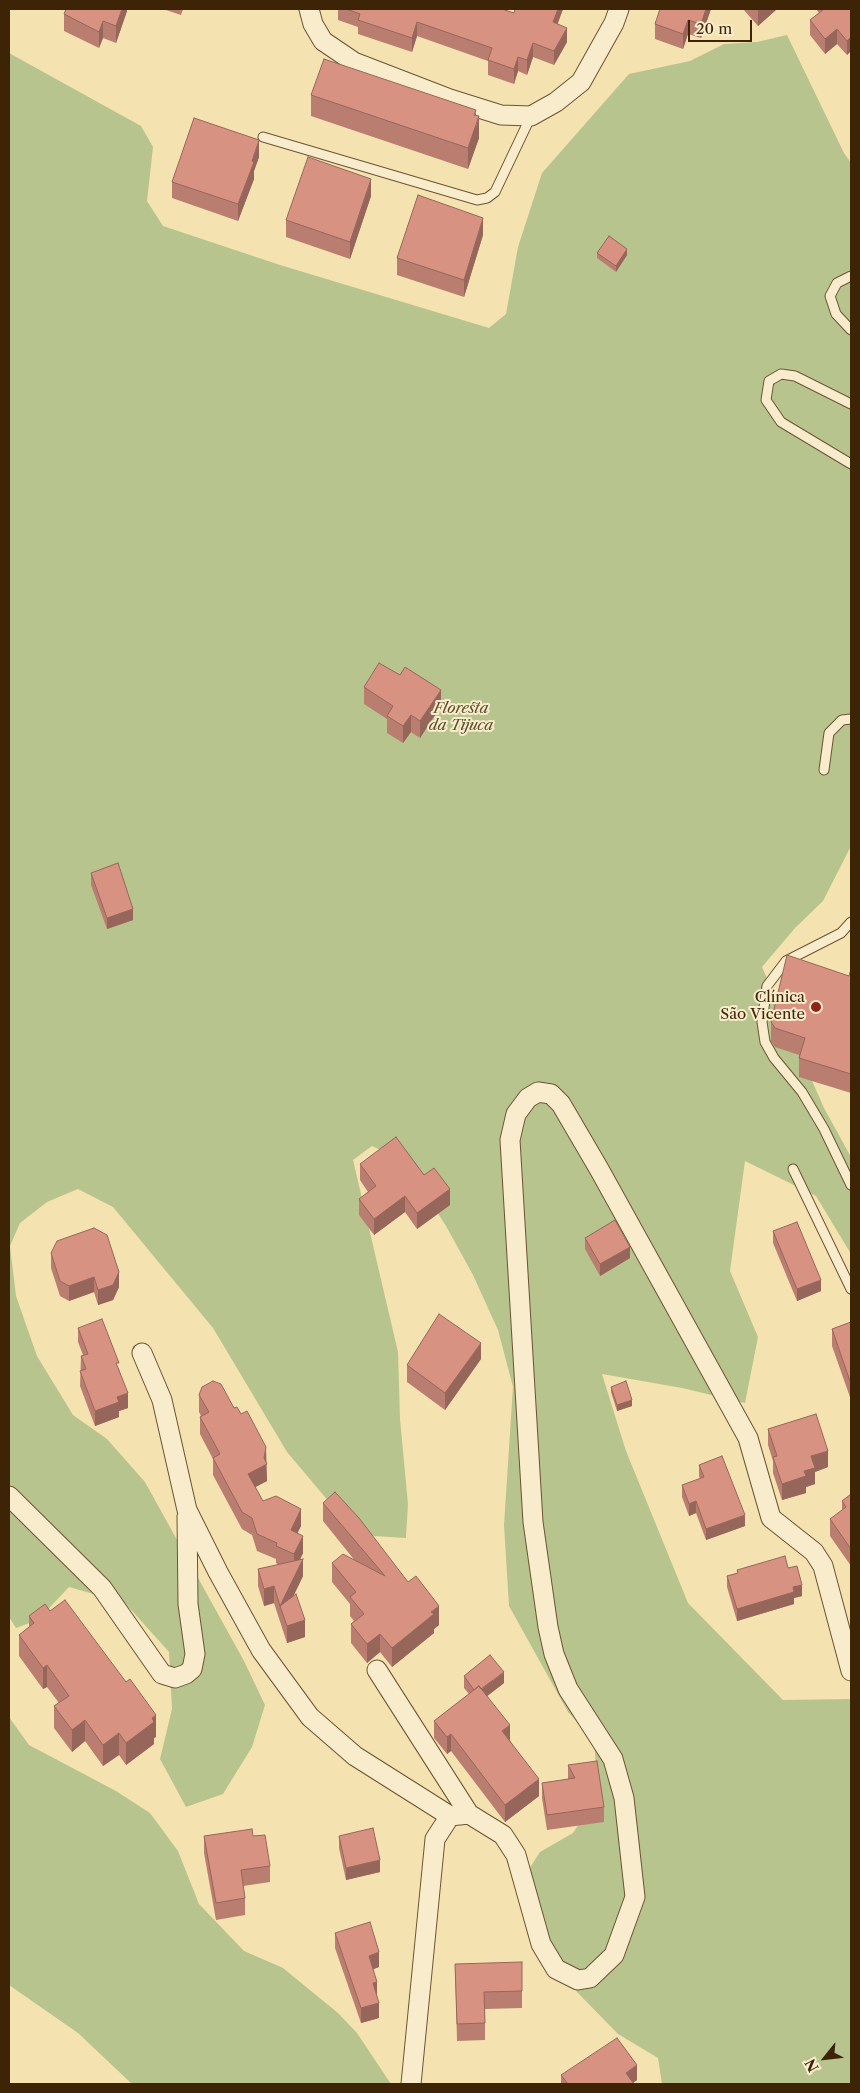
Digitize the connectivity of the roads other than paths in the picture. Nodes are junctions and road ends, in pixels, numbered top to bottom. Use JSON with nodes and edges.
{"nodes":[{"id":1,"x":309,"y":9,"type":"edge"},
{"id":2,"x":619,"y":9,"type":"edge"},
{"id":3,"x":531,"y":116,"type":"junction"},
{"id":4,"x":262,"y":137,"type":"dead end"},
{"id":5,"x":851,"y":276,"type":"edge"},
{"id":6,"x":851,"y":330,"type":"edge"},
{"id":7,"x":851,"y":404,"type":"edge"},
{"id":8,"x":851,"y":464,"type":"edge"},
{"id":9,"x":851,"y":719,"type":"edge"},
{"id":10,"x":824,"y":770,"type":"dead end"},
{"id":11,"x":851,"y":922,"type":"edge"},
{"id":12,"x":793,"y":1169,"type":"dead end"},
{"id":13,"x":851,"y":1185,"type":"edge"},
{"id":14,"x":851,"y":1289,"type":"edge"},
{"id":15,"x":142,"y":1353,"type":"dead end"},
{"id":16,"x":9,"y":1496,"type":"edge"},
{"id":17,"x":187,"y":1510,"type":"junction"},
{"id":18,"x":376,"y":1670,"type":"dead end"},
{"id":19,"x":851,"y":1671,"type":"edge"},
{"id":20,"x":469,"y":1814,"type":"junction"},
{"id":21,"x":450,"y":1816,"type":"junction"},
{"id":22,"x":411,"y":2084,"type":"edge"}],
"edges":[{"from":1,"to":3,"type":"street"},
{"from":2,"to":3,"type":"street"},
{"from":3,"to":4,"type":"lane"},
{"from":5,"to":6,"type":"lane"},
{"from":7,"to":8,"type":"lane"},
{"from":9,"to":10,"type":"lane"},
{"from":11,"to":13,"type":"lane"},
{"from":12,"to":14,"type":"lane"},
{"from":15,"to":17,"type":"street"},
{"from":16,"to":17,"type":"street"},
{"from":17,"to":21,"type":"street"},
{"from":18,"to":20,"type":"street"},
{"from":19,"to":20,"type":"street"},
{"from":20,"to":21,"type":"street"},
{"from":21,"to":22,"type":"street"}]}
